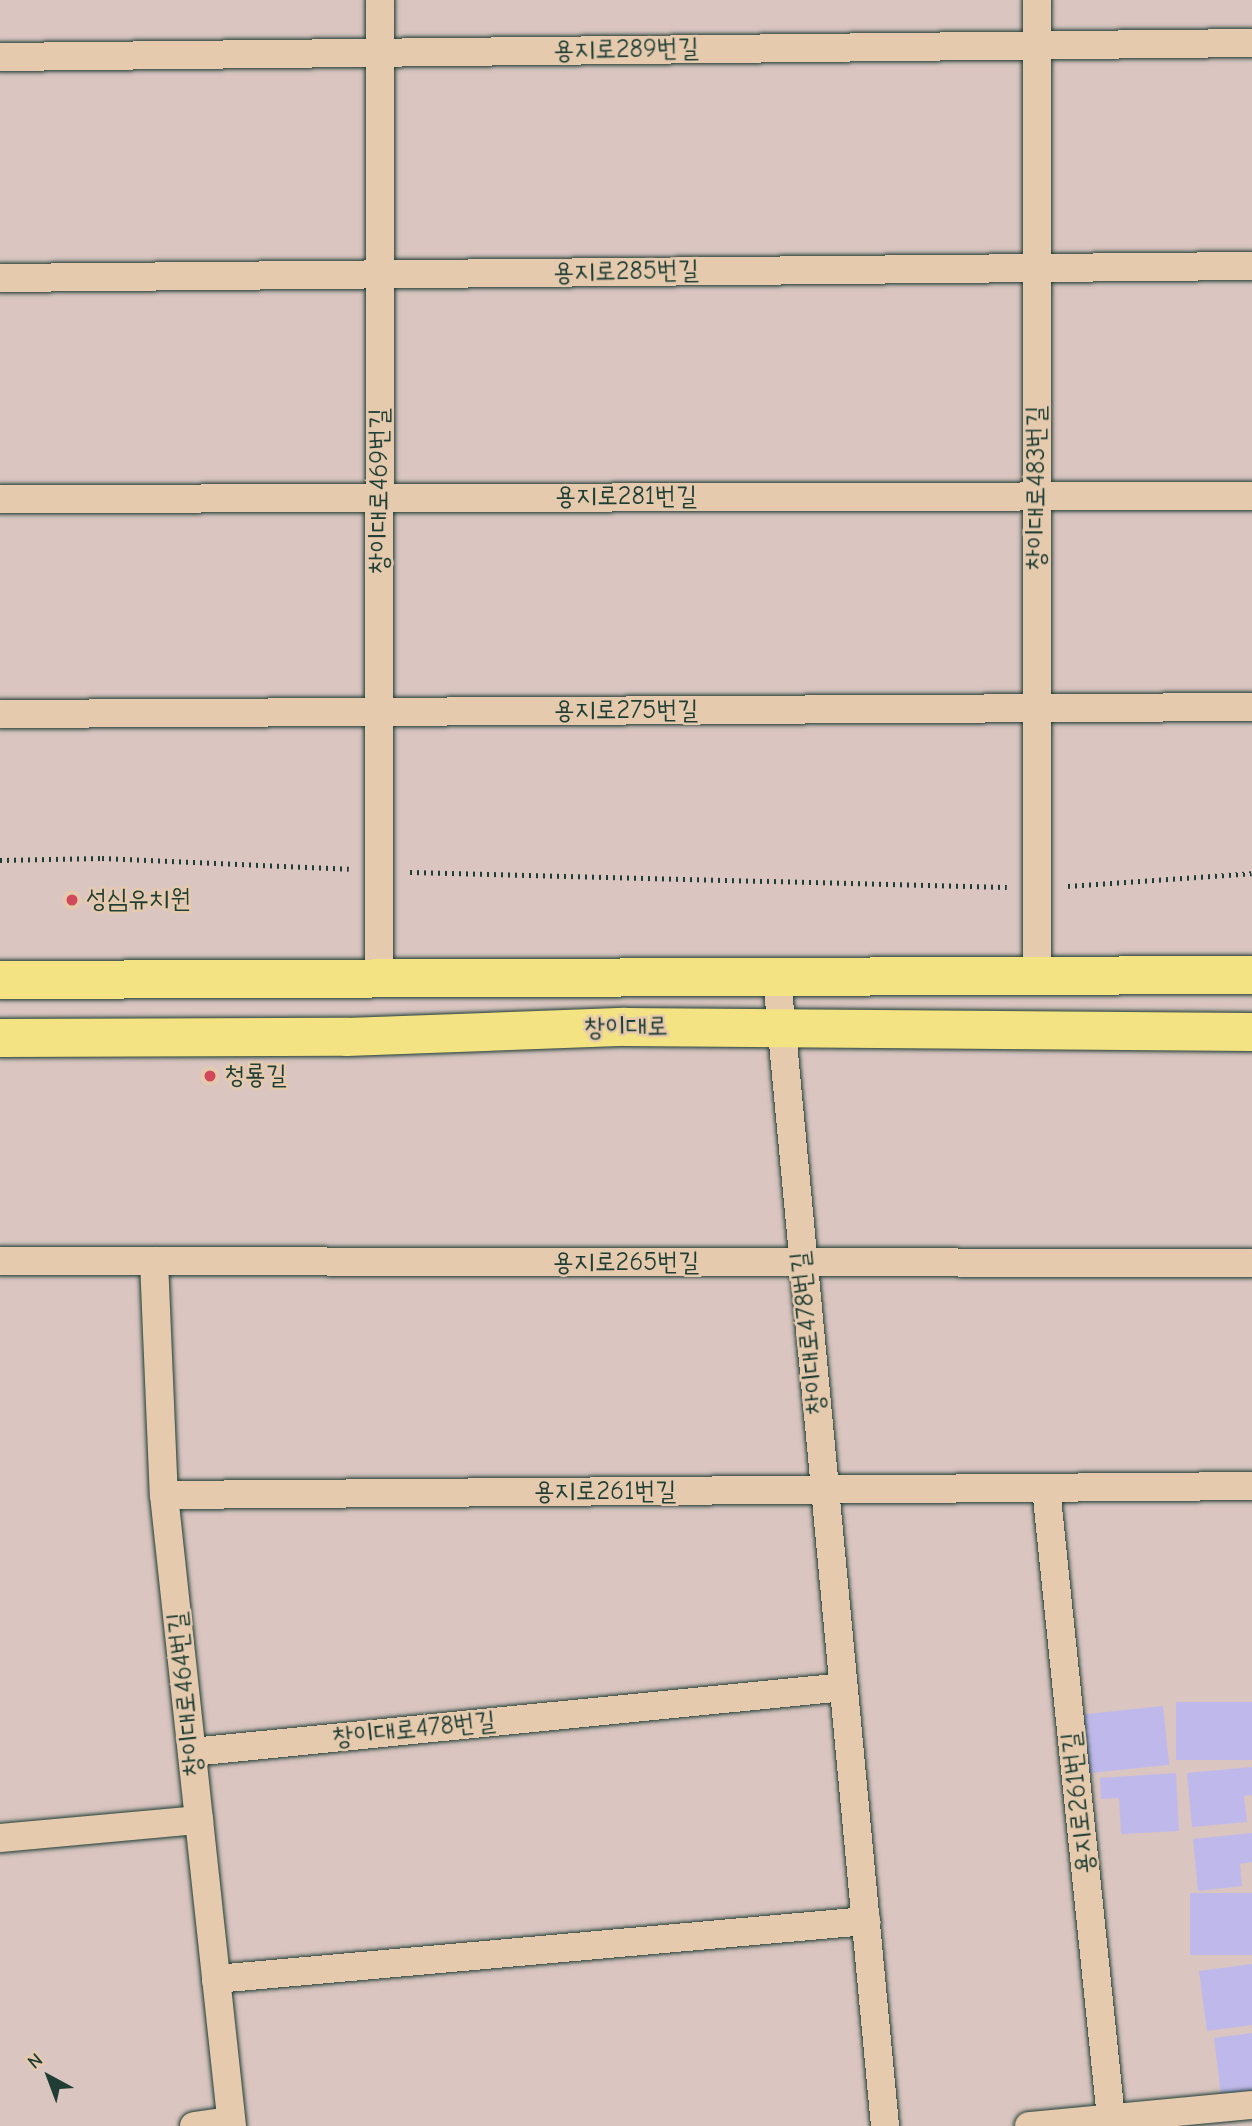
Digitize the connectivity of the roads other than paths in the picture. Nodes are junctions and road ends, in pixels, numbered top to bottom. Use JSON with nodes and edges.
{"nodes":[{"id":1,"x":380,"y":0,"type":"edge"},
{"id":2,"x":1037,"y":0,"type":"edge"},
{"id":3,"x":1252,"y":43,"type":"edge"},
{"id":4,"x":1037,"y":46,"type":"junction"},
{"id":5,"x":380,"y":53,"type":"junction"},
{"id":6,"x":0,"y":57,"type":"edge"},
{"id":7,"x":1252,"y":266,"type":"edge"},
{"id":8,"x":1037,"y":268,"type":"junction"},
{"id":9,"x":380,"y":274,"type":"junction"},
{"id":10,"x":0,"y":278,"type":"edge"},
{"id":11,"x":1038,"y":496,"type":"junction"},
{"id":12,"x":1252,"y":496,"type":"edge"},
{"id":13,"x":380,"y":498,"type":"junction"},
{"id":14,"x":0,"y":499,"type":"edge"},
{"id":15,"x":1252,"y":707,"type":"edge"},
{"id":16,"x":1038,"y":708,"type":"junction"},
{"id":17,"x":380,"y":712,"type":"junction"},
{"id":18,"x":0,"y":714,"type":"edge"},
{"id":19,"x":1252,"y":975,"type":"edge"},
{"id":20,"x":1037,"y":976,"type":"junction"},
{"id":21,"x":777,"y":979,"type":"junction"},
{"id":22,"x":0,"y":980,"type":"edge"},
{"id":23,"x":379,"y":981,"type":"junction"},
{"id":24,"x":782,"y":1028,"type":"junction"},
{"id":25,"x":1252,"y":1032,"type":"edge"},
{"id":26,"x":0,"y":1038,"type":"edge"},
{"id":27,"x":0,"y":1261,"type":"edge"},
{"id":28,"x":154,"y":1261,"type":"junction"},
{"id":29,"x":1252,"y":1263,"type":"edge"},
{"id":30,"x":801,"y":1264,"type":"junction"},
{"id":31,"x":1252,"y":1486,"type":"edge"},
{"id":32,"x":1046,"y":1488,"type":"junction"},
{"id":33,"x":826,"y":1490,"type":"junction"},
{"id":34,"x":164,"y":1495,"type":"junction"},
{"id":35,"x":844,"y":1687,"type":"junction"},
{"id":36,"x":192,"y":1752,"type":"junction"},
{"id":37,"x":199,"y":1820,"type":"junction"},
{"id":38,"x":0,"y":1838,"type":"edge"},
{"id":39,"x":866,"y":1921,"type":"junction"},
{"id":40,"x":216,"y":1979,"type":"junction"},
{"id":41,"x":1252,"y":2105,"type":"edge"},
{"id":42,"x":1111,"y":2118,"type":"junction"},
{"id":43,"x":232,"y":2123,"type":"edge"},
{"id":44,"x":194,"y":2126,"type":"edge"},
{"id":45,"x":885,"y":2126,"type":"edge"},
{"id":46,"x":1029,"y":2126,"type":"edge"}],
"edges":[{"from":1,"to":5,"type":"street","name":"창이대로469번길"},
{"from":2,"to":4,"type":"street","name":"창이대로483번길"},
{"from":3,"to":4,"type":"street","name":"용지로289번길"},
{"from":4,"to":5,"type":"street","name":"용지로289번길"},
{"from":4,"to":8,"type":"street","name":"창이대로483번길"},
{"from":5,"to":6,"type":"street","name":"용지로289번길"},
{"from":5,"to":9,"type":"street","name":"창이대로469번길"},
{"from":7,"to":8,"type":"street","name":"용지로285번길"},
{"from":8,"to":9,"type":"street","name":"용지로285번길"},
{"from":8,"to":11,"type":"street","name":"창이대로483번길"},
{"from":9,"to":10,"type":"street","name":"용지로285번길"},
{"from":9,"to":13,"type":"street","name":"창이대로469번길"},
{"from":11,"to":12,"type":"street","name":"용지로281번길"},
{"from":11,"to":13,"type":"street","name":"용지로281번길"},
{"from":11,"to":16,"type":"street","name":"창이대로483번길"},
{"from":13,"to":14,"type":"street","name":"용지로281번길"},
{"from":13,"to":17,"type":"street","name":"창이대로469번길"},
{"from":15,"to":16,"type":"street","name":"용지로275번길"},
{"from":16,"to":17,"type":"street","name":"용지로275번길"},
{"from":16,"to":20,"type":"street","name":"창이대로483번길"},
{"from":17,"to":18,"type":"street","name":"용지로275번길"},
{"from":17,"to":23,"type":"street","name":"창이대로469번길"},
{"from":19,"to":20,"type":"main road","name":"창이대로"},
{"from":20,"to":21,"type":"main road","name":"창이대로"},
{"from":21,"to":23,"type":"main road","name":"창이대로"},
{"from":21,"to":24,"type":"street","name":"창이대로478번길"},
{"from":22,"to":23,"type":"main road","name":"창이대로"},
{"from":24,"to":25,"type":"main road","name":"창이대로"},
{"from":24,"to":26,"type":"main road","name":"창이대로"},
{"from":24,"to":30,"type":"street","name":"창이대로478번길"},
{"from":27,"to":28,"type":"street","name":"용지로265번길"},
{"from":28,"to":30,"type":"street","name":"용지로265번길"},
{"from":28,"to":34,"type":"street","name":"창이대로464번길"},
{"from":29,"to":30,"type":"street","name":"용지로265번길"},
{"from":30,"to":33,"type":"street","name":"창이대로478번길"},
{"from":31,"to":32,"type":"street","name":"용지로261번길"},
{"from":32,"to":33,"type":"street","name":"용지로261번길"},
{"from":32,"to":42,"type":"street","name":"용지로261번길"},
{"from":33,"to":34,"type":"street","name":"용지로261번길"},
{"from":33,"to":35,"type":"street","name":"창이대로478번길"},
{"from":34,"to":36,"type":"street","name":"창이대로464번길"},
{"from":35,"to":36,"type":"street","name":"창이대로478번길"},
{"from":35,"to":39,"type":"street","name":"창이대로478번길"},
{"from":36,"to":37,"type":"street","name":"창이대로464번길"},
{"from":37,"to":38,"type":"street"},
{"from":37,"to":40,"type":"street","name":"창이대로464번길"},
{"from":39,"to":40,"type":"street"},
{"from":39,"to":45,"type":"street","name":"창이대로478번길"},
{"from":40,"to":43,"type":"street","name":"창이대로464번길"},
{"from":41,"to":42,"type":"street"},
{"from":42,"to":46,"type":"street"},
{"from":43,"to":44,"type":"street"}]}
